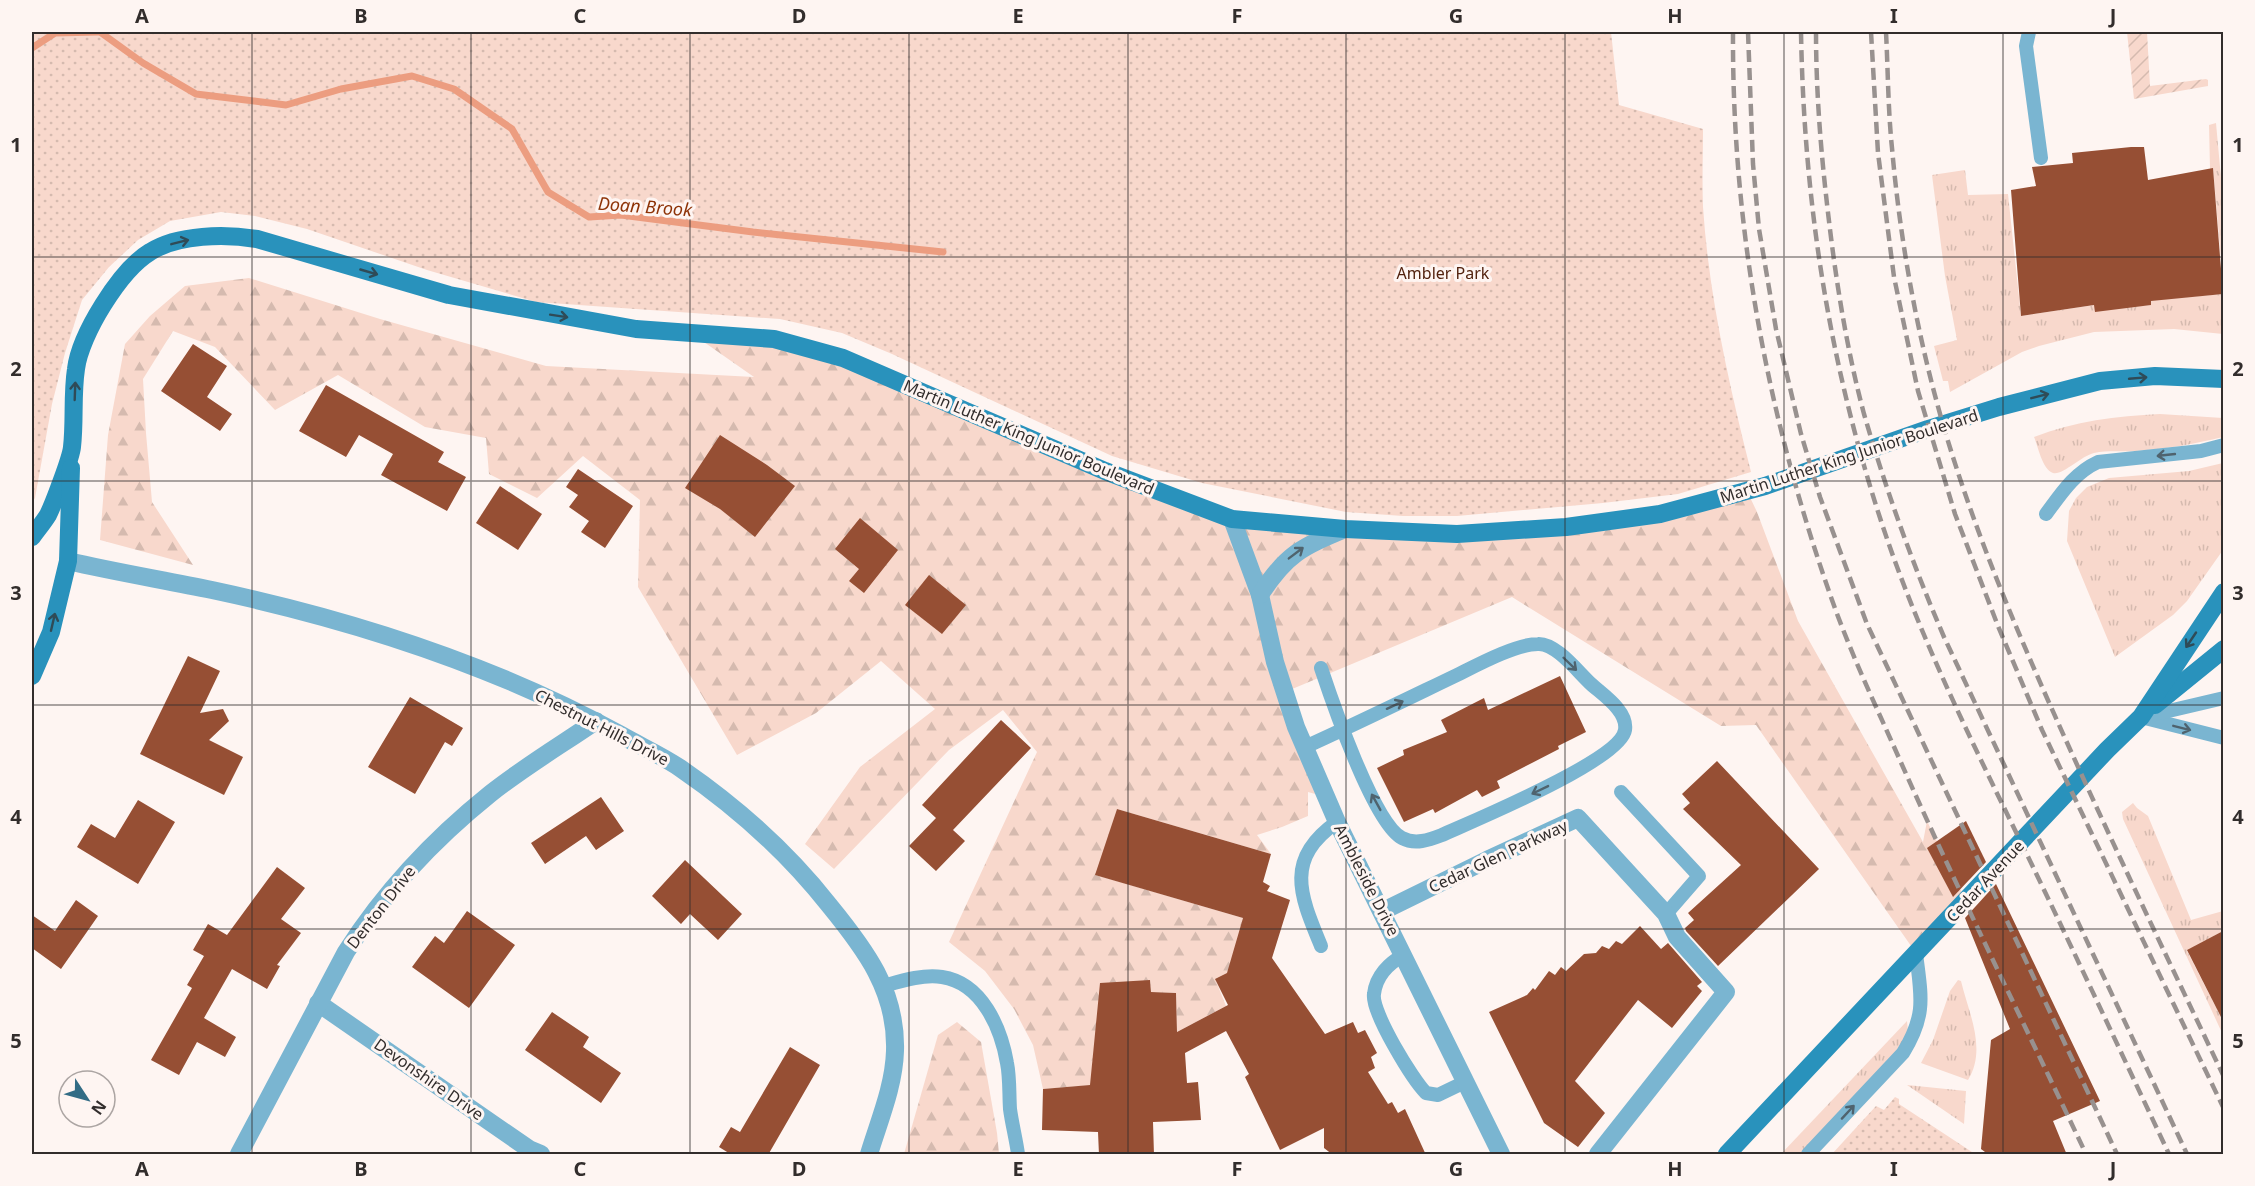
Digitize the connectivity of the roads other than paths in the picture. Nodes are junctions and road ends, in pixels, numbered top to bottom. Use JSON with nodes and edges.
{"nodes":[{"id":1,"x":2029,"y":32,"type":"edge"},
{"id":2,"x":2041,"y":158,"type":"dead end"},
{"id":3,"x":2223,"y":379,"type":"edge"},
{"id":4,"x":2223,"y":445,"type":"edge"},
{"id":5,"x":72,"y":449,"type":"junction"},
{"id":6,"x":2046,"y":514,"type":"dead end"},
{"id":7,"x":1232,"y":519,"type":"junction"},
{"id":8,"x":1345,"y":529,"type":"junction"},
{"id":9,"x":32,"y":537,"type":"edge"},
{"id":10,"x":68,"y":561,"type":"junction"},
{"id":11,"x":2223,"y":592,"type":"edge"},
{"id":12,"x":1260,"y":595,"type":"junction"},
{"id":13,"x":2223,"y":649,"type":"edge"},
{"id":14,"x":1321,"y":668,"type":"dead end"},
{"id":15,"x":32,"y":676,"type":"edge"},
{"id":16,"x":2223,"y":698,"type":"edge"},
{"id":17,"x":2141,"y":717,"type":"junction"},
{"id":18,"x":596,"y":721,"type":"junction"},
{"id":19,"x":1342,"y":730,"type":"junction"},
{"id":20,"x":2223,"y":738,"type":"edge"},
{"id":21,"x":1305,"y":747,"type":"junction"},
{"id":22,"x":1621,"y":792,"type":"dead end"},
{"id":23,"x":1337,"y":822,"type":"junction"},
{"id":24,"x":1383,"y":911,"type":"junction"},
{"id":25,"x":1666,"y":914,"type":"junction"},
{"id":26,"x":1321,"y":946,"type":"dead end"},
{"id":27,"x":1916,"y":953,"type":"junction"},
{"id":28,"x":1404,"y":955,"type":"junction"},
{"id":29,"x":883,"y":986,"type":"junction"},
{"id":30,"x":318,"y":1003,"type":"junction"},
{"id":31,"x":1465,"y":1082,"type":"junction"},
{"id":32,"x":239,"y":1155,"type":"edge"},
{"id":33,"x":541,"y":1155,"type":"edge"},
{"id":34,"x":869,"y":1155,"type":"edge"},
{"id":35,"x":1018,"y":1155,"type":"edge"},
{"id":36,"x":1501,"y":1155,"type":"edge"},
{"id":37,"x":1598,"y":1155,"type":"edge"},
{"id":38,"x":1727,"y":1155,"type":"edge"},
{"id":39,"x":1808,"y":1155,"type":"edge"}],
"edges":[{"from":1,"to":2,"type":"lane"},
{"from":8,"to":3,"type":"main road","name":"Martin Luther King Junior Boulevard","one_way":true},
{"from":4,"to":6,"type":"lane","one_way":true},
{"from":5,"to":7,"type":"main road","name":"Martin Luther King Junior Boulevard","one_way":true},
{"from":5,"to":9,"type":"main road","name":"Martin Luther King Junior Boulevard"},
{"from":5,"to":10,"type":"main road"},
{"from":7,"to":8,"type":"main road","name":"Martin Luther King Junior Boulevard"},
{"from":7,"to":12,"type":"street","name":"Ambleside Drive"},
{"from":12,"to":8,"type":"street","one_way":true},
{"from":15,"to":10,"type":"main road","one_way":true},
{"from":10,"to":18,"type":"street","name":"Chestnut Hills Drive"},
{"from":11,"to":17,"type":"main road","name":"Cedar Avenue","one_way":true},
{"from":12,"to":21,"type":"street","name":"Ambleside Drive"},
{"from":13,"to":17,"type":"main road"},
{"from":14,"to":19,"type":"lane"},
{"from":16,"to":17,"type":"lane"},
{"from":17,"to":20,"type":"lane","one_way":true},
{"from":17,"to":27,"type":"main road","name":"Cedar Avenue"},
{"from":18,"to":29,"type":"street","name":"Chestnut Hills Drive"},
{"from":18,"to":30,"type":"street","name":"Denton Drive"},
{"from":19,"to":19,"type":"lane","one_way":true},
{"from":19,"to":21,"type":"lane"},
{"from":21,"to":23,"type":"street","name":"Ambleside Drive"},
{"from":22,"to":25,"type":"lane"},
{"from":23,"to":24,"type":"street","name":"Ambleside Drive"},
{"from":23,"to":26,"type":"lane"},
{"from":24,"to":25,"type":"street","name":"Cedar Glen Parkway"},
{"from":24,"to":28,"type":"street","name":"Ambleside Drive"},
{"from":25,"to":37,"type":"street","name":"Cedar Glen Parkway"},
{"from":27,"to":38,"type":"main road","name":"Cedar Avenue"},
{"from":39,"to":27,"type":"lane","one_way":true},
{"from":28,"to":31,"type":"street","name":"Ambleside Drive"},
{"from":28,"to":31,"type":"lane"},
{"from":29,"to":34,"type":"street","name":"Chestnut Hills Drive"},
{"from":29,"to":35,"type":"lane"},
{"from":30,"to":32,"type":"street","name":"Denton Drive"},
{"from":30,"to":33,"type":"street","name":"Devonshire Drive"},
{"from":31,"to":36,"type":"street","name":"Ambleside Drive"}]}
